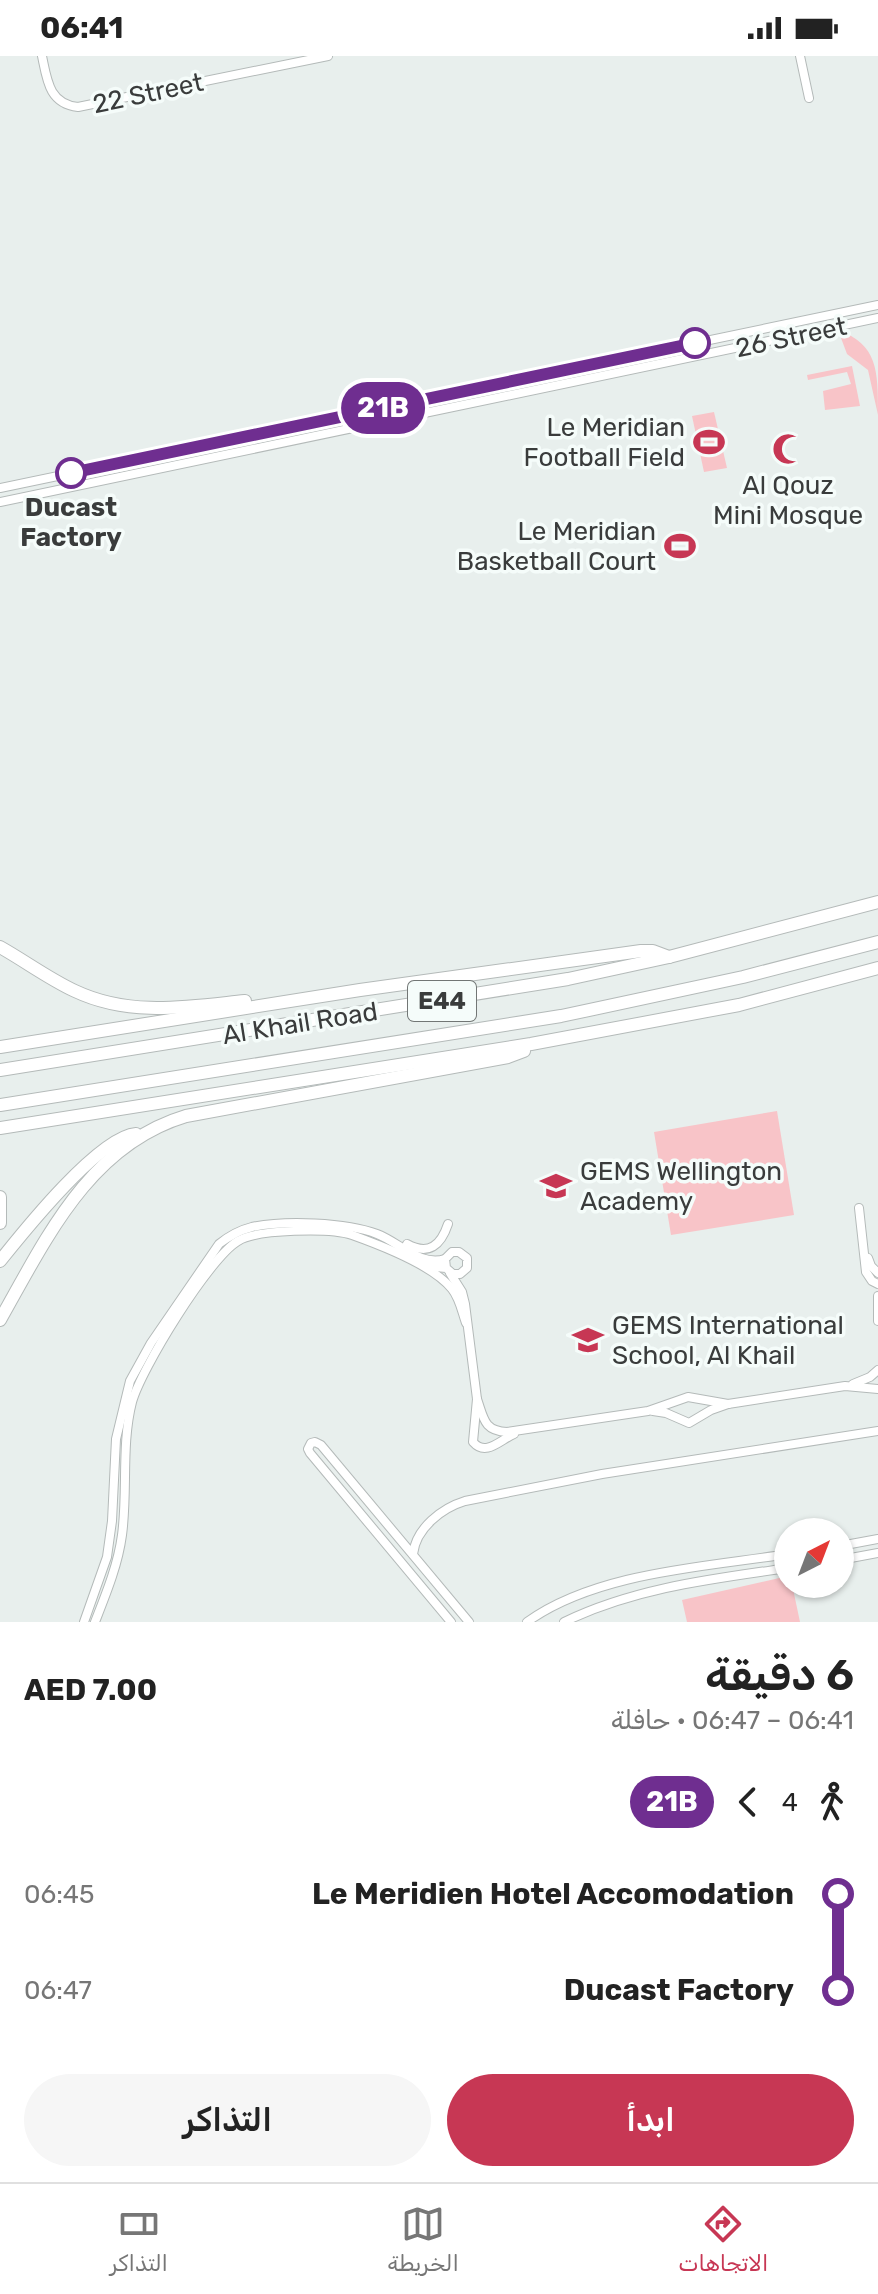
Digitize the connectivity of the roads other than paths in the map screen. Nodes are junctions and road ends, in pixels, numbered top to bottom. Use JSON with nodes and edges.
{"nodes":[{"id":1,"x":42,"y":56,"type":"edge"},
{"id":2,"x":328,"y":56,"type":"edge"},
{"id":3,"x":800,"y":56,"type":"edge"},
{"id":4,"x":809,"y":98,"type":"dead end"},
{"id":5,"x":878,"y":305,"type":"edge"},
{"id":6,"x":878,"y":318,"type":"edge"},
{"id":7,"x":428,"y":398,"type":"junction"},
{"id":8,"x":428,"y":414,"type":"junction"},
{"id":9,"x":0,"y":488,"type":"edge"},
{"id":10,"x":0,"y":502,"type":"edge"},
{"id":11,"x":878,"y":902,"type":"edge"},
{"id":12,"x":878,"y":942,"type":"edge"},
{"id":13,"x":0,"y":947,"type":"edge"},
{"id":14,"x":669,"y":957,"type":"junction"},
{"id":15,"x":878,"y":968,"type":"edge"},
{"id":16,"x":292,"y":1002,"type":"junction"},
{"id":17,"x":531,"y":1044,"type":"junction"},
{"id":18,"x":0,"y":1047,"type":"edge"},
{"id":19,"x":0,"y":1070,"type":"edge"},
{"id":20,"x":0,"y":1105,"type":"edge"},
{"id":21,"x":0,"y":1128,"type":"edge"},
{"id":22,"x":141,"y":1135,"type":"junction"},
{"id":23,"x":0,"y":1197,"type":"edge"},
{"id":24,"x":859,"y":1208,"type":"dead end"},
{"id":25,"x":0,"y":1223,"type":"edge"},
{"id":26,"x":448,"y":1224,"type":"dead end"},
{"id":27,"x":336,"y":1225,"type":"junction"},
{"id":28,"x":861,"y":1225,"type":"junction"},
{"id":29,"x":0,"y":1261,"type":"edge"},
{"id":30,"x":412,"y":1262,"type":"junction"},
{"id":31,"x":447,"y":1267,"type":"junction"},
{"id":32,"x":878,"y":1273,"type":"edge"},
{"id":33,"x":878,"y":1284,"type":"edge"},
{"id":34,"x":878,"y":1296,"type":"edge"},
{"id":35,"x":0,"y":1320,"type":"edge"},
{"id":36,"x":878,"y":1321,"type":"edge"},
{"id":37,"x":466,"y":1323,"type":"junction"},
{"id":38,"x":878,"y":1370,"type":"edge"},
{"id":39,"x":845,"y":1386,"type":"junction"},
{"id":40,"x":878,"y":1389,"type":"edge"},
{"id":41,"x":477,"y":1399,"type":"junction"},
{"id":42,"x":728,"y":1404,"type":"junction"},
{"id":43,"x":648,"y":1411,"type":"junction"},
{"id":44,"x":878,"y":1431,"type":"edge"},
{"id":45,"x":521,"y":1432,"type":"junction"},
{"id":46,"x":421,"y":1533,"type":"junction"},
{"id":47,"x":398,"y":1536,"type":"junction"},
{"id":48,"x":878,"y":1539,"type":"edge"},
{"id":49,"x":854,"y":1543,"type":"edge"},
{"id":50,"x":878,"y":1553,"type":"edge"},
{"id":51,"x":413,"y":1554,"type":"junction"},
{"id":52,"x":774,"y":1556,"type":"edge"},
{"id":53,"x":854,"y":1557,"type":"edge"},
{"id":54,"x":109,"y":1569,"type":"junction"},
{"id":55,"x":774,"y":1570,"type":"edge"},
{"id":56,"x":530,"y":1620,"type":"edge"},
{"id":57,"x":84,"y":1622,"type":"edge"},
{"id":58,"x":95,"y":1622,"type":"edge"},
{"id":59,"x":451,"y":1622,"type":"edge"},
{"id":60,"x":470,"y":1622,"type":"edge"},
{"id":61,"x":521,"y":1622,"type":"edge"},
{"id":62,"x":564,"y":1622,"type":"edge"}],
"edges":[{"from":1,"to":2,"type":"street","name":"22 Street"},
{"from":3,"to":4,"type":"street"},
{"from":5,"to":7,"type":"street","name":"26 Street"},
{"from":6,"to":8,"type":"street","name":"26 Street"},
{"from":7,"to":8,"type":"street"},
{"from":7,"to":9,"type":"street","name":"26 Street"},
{"from":8,"to":10,"type":"street","name":"26 Street"},
{"from":11,"to":14,"type":"highway","name":"Al Khail Road","number":"E44"},
{"from":12,"to":20,"type":"highway","name":"Al Khail Road","number":"E44"},
{"from":13,"to":16,"type":"highway"},
{"from":14,"to":16,"type":"highway"},
{"from":14,"to":19,"type":"highway","name":"Al Khail Road","number":"E44"},
{"from":15,"to":17,"type":"highway"},
{"from":16,"to":18,"type":"highway"},
{"from":17,"to":21,"type":"highway"},
{"from":17,"to":22,"type":"highway"},
{"from":22,"to":29,"type":"highway"},
{"from":22,"to":35,"type":"highway"},
{"from":23,"to":25,"type":"highway"},
{"from":24,"to":28,"type":"street"},
{"from":26,"to":27,"type":"street"},
{"from":27,"to":31,"type":"street"},
{"from":27,"to":54,"type":"street"},
{"from":28,"to":32,"type":"street"},
{"from":28,"to":33,"type":"street"},
{"from":30,"to":31,"type":"street"},
{"from":30,"to":37,"type":"street"},
{"from":30,"to":54,"type":"street"},
{"from":31,"to":37,"type":"street"},
{"from":34,"to":36,"type":"street"},
{"from":37,"to":41,"type":"street"},
{"from":38,"to":39,"type":"street"},
{"from":39,"to":40,"type":"street"},
{"from":39,"to":42,"type":"street"},
{"from":41,"to":45,"type":"street"},
{"from":41,"to":45,"type":"street"},
{"from":42,"to":43,"type":"street"},
{"from":42,"to":43,"type":"street"},
{"from":43,"to":45,"type":"street"},
{"from":44,"to":46,"type":"street"},
{"from":46,"to":47,"type":"street"},
{"from":46,"to":51,"type":"street"},
{"from":47,"to":51,"type":"street"},
{"from":47,"to":59,"type":"street"},
{"from":48,"to":49,"type":"street"},
{"from":50,"to":53,"type":"street"},
{"from":51,"to":60,"type":"street"},
{"from":52,"to":56,"type":"street"},
{"from":54,"to":57,"type":"street"},
{"from":54,"to":58,"type":"street"},
{"from":55,"to":62,"type":"street"},
{"from":56,"to":61,"type":"street"}]}
